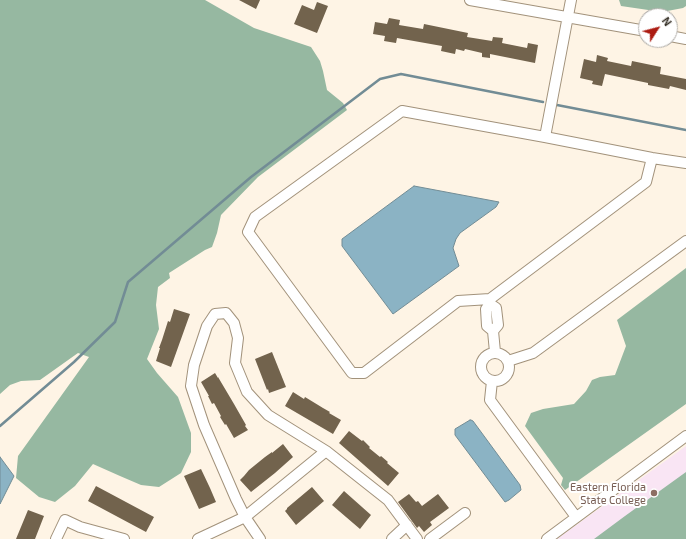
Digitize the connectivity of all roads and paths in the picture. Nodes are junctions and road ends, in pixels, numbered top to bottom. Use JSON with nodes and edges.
{"nodes":[{"id":1,"x":470,"y":0,"type":"edge"},
{"id":2,"x":571,"y":0,"type":"edge"},
{"id":3,"x":568,"y":17,"type":"junction"},
{"id":4,"x":638,"y":30,"type":"edge"},
{"id":5,"x":545,"y":137,"type":"junction"},
{"id":6,"x":652,"y":158,"type":"junction"},
{"id":7,"x":686,"y":163,"type":"edge"},
{"id":8,"x":686,"y":241,"type":"edge"},
{"id":9,"x":490,"y":301,"type":"junction"},
{"id":10,"x":495,"y":352,"type":"junction"},
{"id":11,"x":508,"y":361,"type":"junction"},
{"id":12,"x":492,"y":381,"type":"junction"},
{"id":13,"x":686,"y":436,"type":"edge"},
{"id":14,"x":326,"y":451,"type":"junction"},
{"id":15,"x":465,"y":513,"type":"dead end"},
{"id":16,"x":245,"y":517,"type":"junction"},
{"id":17,"x":576,"y":517,"type":"junction"},
{"id":18,"x":407,"y":525,"type":"junction"},
{"id":19,"x":56,"y":539,"type":"edge"},
{"id":20,"x":124,"y":539,"type":"edge"},
{"id":21,"x":198,"y":539,"type":"edge"},
{"id":22,"x":260,"y":539,"type":"edge"},
{"id":23,"x":392,"y":539,"type":"edge"},
{"id":24,"x":418,"y":539,"type":"edge"},
{"id":25,"x":430,"y":539,"type":"edge"},
{"id":26,"x":547,"y":539,"type":"edge"}],
"edges":[{"from":1,"to":3,"type":"street"},
{"from":2,"to":3,"type":"street"},
{"from":3,"to":4,"type":"street"},
{"from":3,"to":5,"type":"street"},
{"from":5,"to":6,"type":"street"},
{"from":5,"to":9,"type":"street"},
{"from":6,"to":7,"type":"street"},
{"from":6,"to":9,"type":"street"},
{"from":8,"to":11,"type":"street"},
{"from":9,"to":10,"type":"street"},
{"from":10,"to":11,"type":"street"},
{"from":10,"to":12,"type":"street"},
{"from":11,"to":12,"type":"street"},
{"from":12,"to":17,"type":"street"},
{"from":13,"to":17,"type":"street"},
{"from":14,"to":16,"type":"street"},
{"from":14,"to":16,"type":"street"},
{"from":14,"to":18,"type":"street"},
{"from":15,"to":25,"type":"street"},
{"from":16,"to":21,"type":"street"},
{"from":16,"to":22,"type":"street"},
{"from":17,"to":26,"type":"street"},
{"from":18,"to":23,"type":"street"},
{"from":18,"to":24,"type":"street"},
{"from":19,"to":20,"type":"street"}]}
